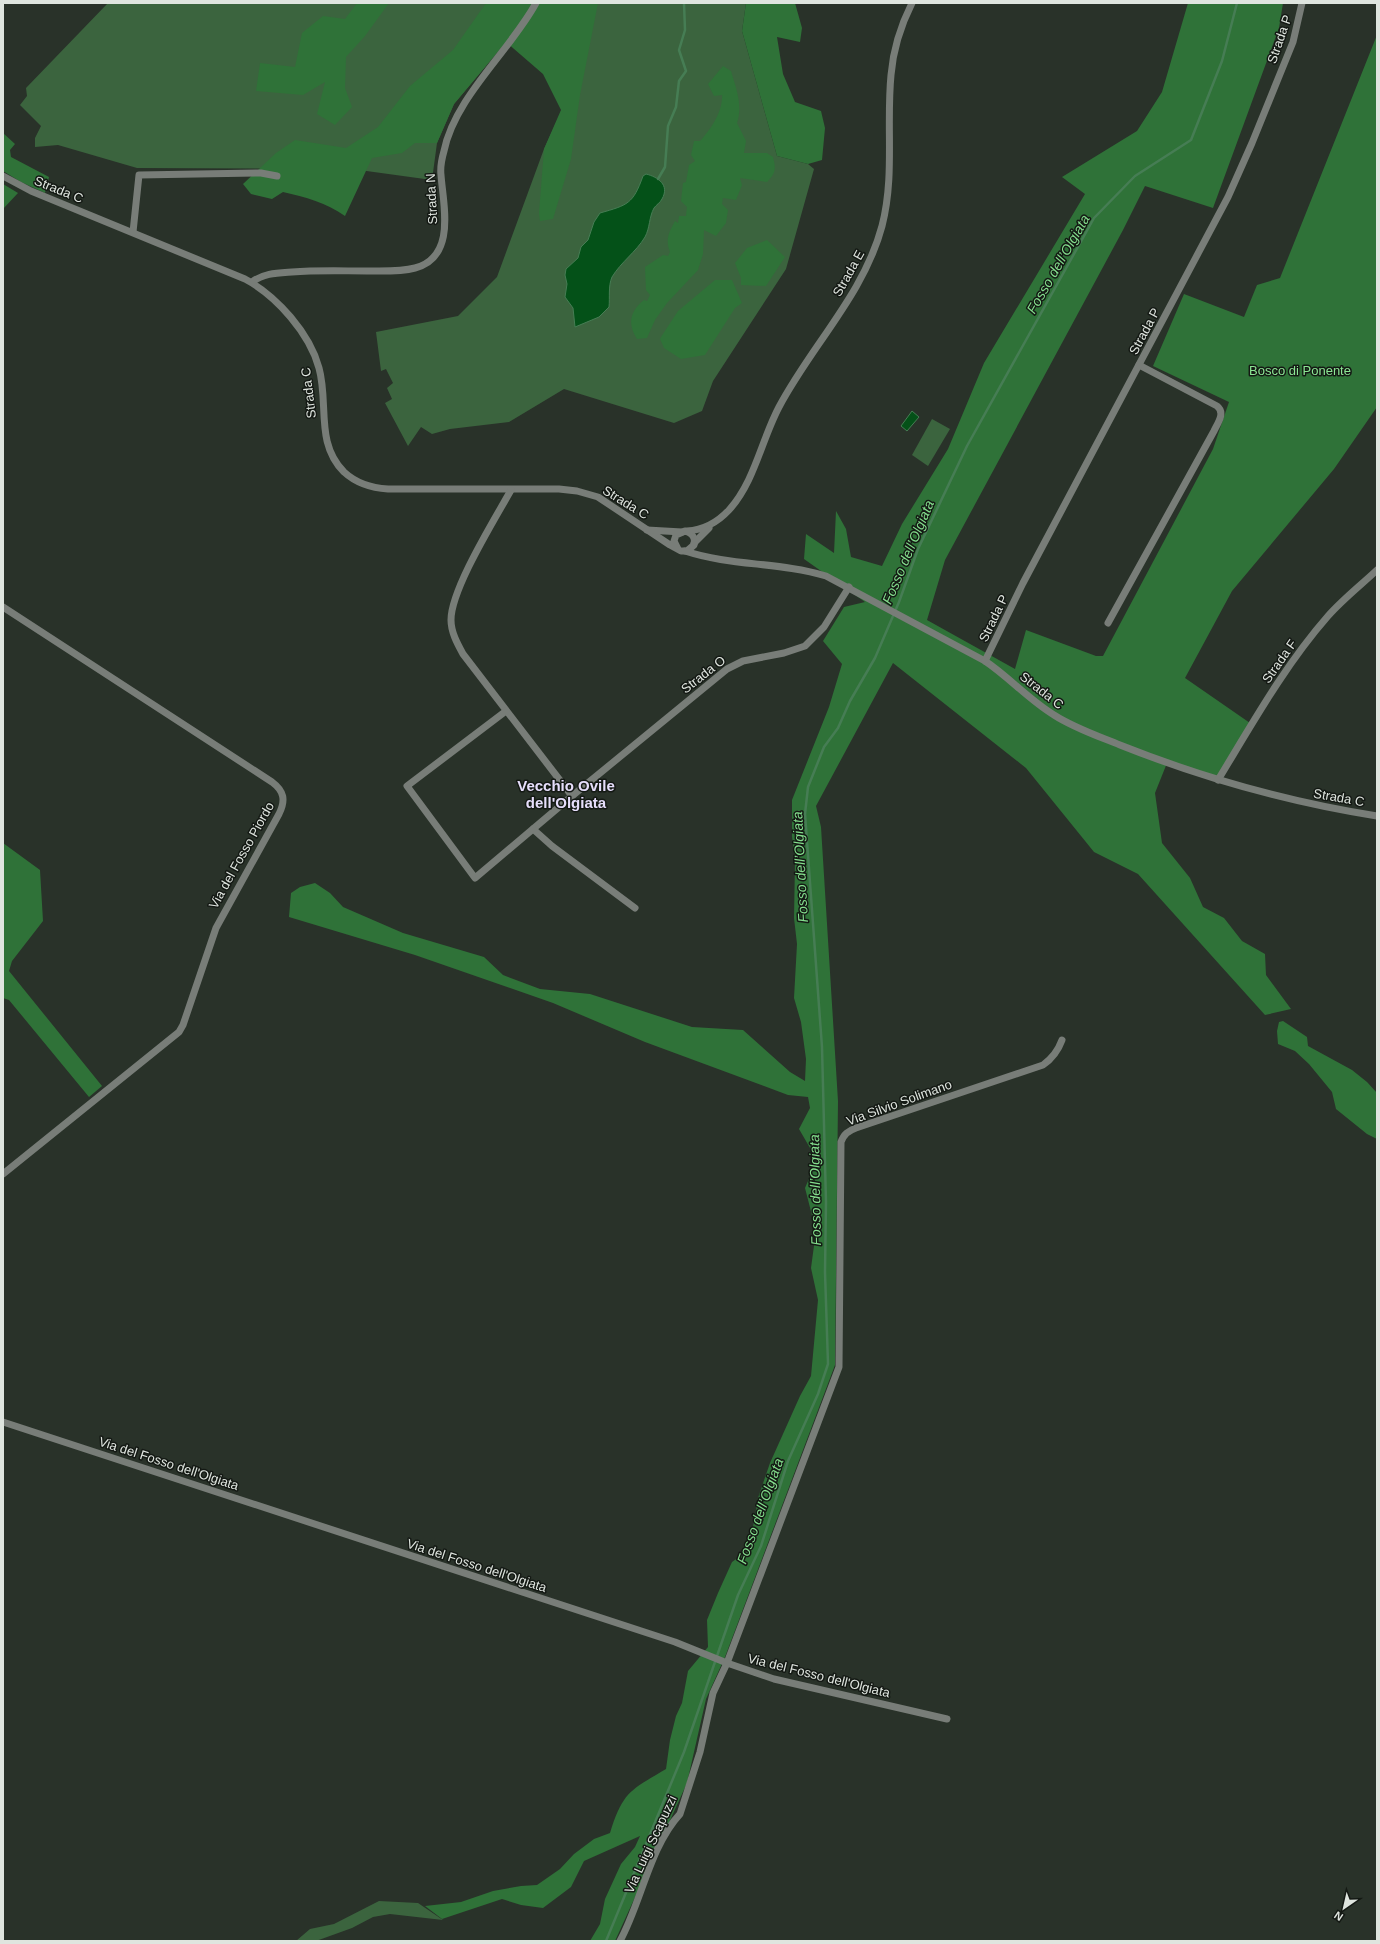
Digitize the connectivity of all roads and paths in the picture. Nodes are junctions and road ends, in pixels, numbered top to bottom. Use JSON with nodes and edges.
{"nodes":[{"id":1,"x":536,"y":3,"type":"edge"},
{"id":2,"x":912,"y":3,"type":"edge"},
{"id":3,"x":1302,"y":3,"type":"edge"},
{"id":4,"x":3,"y":176,"type":"edge"},
{"id":5,"x":277,"y":176,"type":"dead end"},
{"id":6,"x":133,"y":232,"type":"junction"},
{"id":7,"x":252,"y":282,"type":"junction"},
{"id":8,"x":1139,"y":364,"type":"junction"},
{"id":9,"x":511,"y":490,"type":"junction"},
{"id":10,"x":715,"y":522,"type":"junction"},
{"id":11,"x":647,"y":530,"type":"junction"},
{"id":12,"x":683,"y":531,"type":"junction"},
{"id":13,"x":694,"y":544,"type":"junction"},
{"id":14,"x":681,"y":550,"type":"junction"},
{"id":15,"x":706,"y":558,"type":"junction"},
{"id":16,"x":1377,"y":570,"type":"edge"},
{"id":17,"x":849,"y":587,"type":"junction"},
{"id":18,"x":3,"y":606,"type":"edge"},
{"id":19,"x":1108,"y":623,"type":"dead end"},
{"id":20,"x":985,"y":661,"type":"junction"},
{"id":21,"x":506,"y":711,"type":"junction"},
{"id":22,"x":1218,"y":780,"type":"junction"},
{"id":23,"x":572,"y":796,"type":"junction"},
{"id":24,"x":1377,"y":816,"type":"edge"},
{"id":25,"x":533,"y":829,"type":"junction"},
{"id":26,"x":635,"y":908,"type":"dead end"},
{"id":27,"x":1062,"y":1040,"type":"dead end"},
{"id":28,"x":3,"y":1174,"type":"edge"},
{"id":29,"x":3,"y":1422,"type":"edge"},
{"id":30,"x":727,"y":1663,"type":"junction"},
{"id":31,"x":947,"y":1719,"type":"dead end"},
{"id":32,"x":620,"y":1941,"type":"edge"}],
"edges":[{"from":1,"to":7,"type":"street","name":"Strada N"},
{"from":2,"to":10,"type":"street","name":"Strada E"},
{"from":3,"to":8,"type":"street","name":"Strada P"},
{"from":4,"to":6,"type":"street","name":"Strada C"},
{"from":5,"to":6,"type":"street"},
{"from":6,"to":7,"type":"street","name":"Strada C"},
{"from":7,"to":9,"type":"street","name":"Strada C"},
{"from":8,"to":19,"type":"street"},
{"from":8,"to":20,"type":"street","name":"Strada P"},
{"from":9,"to":11,"type":"street","name":"Strada C"},
{"from":9,"to":21,"type":"street"},
{"from":10,"to":12,"type":"street","name":"Strada E"},
{"from":10,"to":13,"type":"street","name":"Strada E"},
{"from":11,"to":12,"type":"street","name":"Strada C"},
{"from":11,"to":14,"type":"street","name":"Strada C"},
{"from":12,"to":13,"type":"street"},
{"from":12,"to":14,"type":"street"},
{"from":13,"to":14,"type":"street"},
{"from":13,"to":15,"type":"street"},
{"from":14,"to":15,"type":"street","name":"Strada C"},
{"from":15,"to":17,"type":"street","name":"Strada C"},
{"from":16,"to":22,"type":"street","name":"Strada F"},
{"from":17,"to":20,"type":"street","name":"Strada C"},
{"from":17,"to":23,"type":"street","name":"Strada O"},
{"from":18,"to":28,"type":"street","name":"Via del Fosso Piordo"},
{"from":20,"to":22,"type":"street","name":"Strada C"},
{"from":21,"to":23,"type":"street"},
{"from":21,"to":25,"type":"street","name":"Strada O"},
{"from":22,"to":24,"type":"street","name":"Strada C"},
{"from":23,"to":25,"type":"street","name":"Strada O"},
{"from":25,"to":26,"type":"street"},
{"from":27,"to":30,"type":"street","name":"Via Silvio Solimano"},
{"from":29,"to":30,"type":"street","name":"Via del Fosso dell'Olgiata"},
{"from":30,"to":31,"type":"street","name":"Via del Fosso dell'Olgiata"},
{"from":30,"to":32,"type":"street","name":"Via Luigi Scapuzzi"}]}
